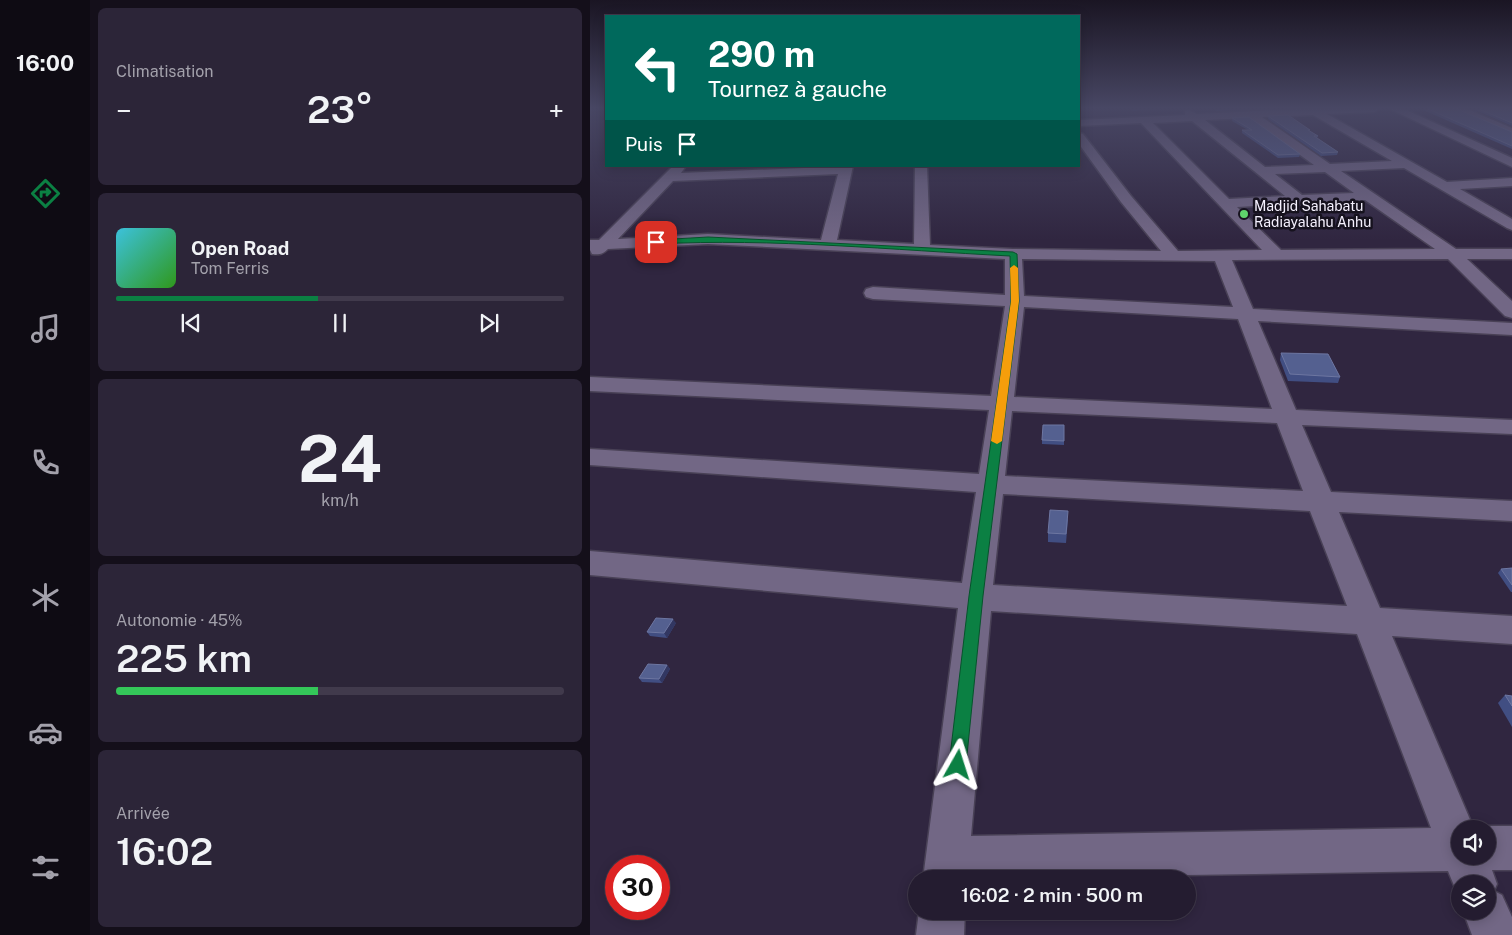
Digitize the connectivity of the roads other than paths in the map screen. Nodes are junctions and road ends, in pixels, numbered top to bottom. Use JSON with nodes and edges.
{"nodes":[{"id":1,"x":1091,"y":153,"type":"edge"},
{"id":2,"x":1177,"y":153,"type":"edge"},
{"id":3,"x":1239,"y":153,"type":"edge"},
{"id":4,"x":1305,"y":153,"type":"edge"},
{"id":5,"x":1386,"y":153,"type":"edge"},
{"id":6,"x":1490,"y":153,"type":"edge"},
{"id":7,"x":1512,"y":163,"type":"edge"},
{"id":8,"x":1406,"y":164,"type":"junction"},
{"id":9,"x":921,"y":167,"type":"edge"},
{"id":10,"x":846,"y":168,"type":"edge"},
{"id":11,"x":1327,"y":168,"type":"junction"},
{"id":12,"x":1262,"y":171,"type":"junction"},
{"id":13,"x":675,"y":172,"type":"edge"},
{"id":14,"x":1512,"y":182,"type":"edge"},
{"id":15,"x":1444,"y":186,"type":"junction"},
{"id":16,"x":1369,"y":196,"type":"junction"},
{"id":17,"x":1299,"y":200,"type":"junction"},
{"id":18,"x":1227,"y":203,"type":"junction"},
{"id":19,"x":1504,"y":216,"type":"edge"},
{"id":20,"x":1512,"y":225,"type":"edge"},
{"id":21,"x":828,"y":244,"type":"junction"},
{"id":22,"x":597,"y":245,"type":"edge"},
{"id":23,"x":922,"y":249,"type":"junction"},
{"id":24,"x":1013,"y":254,"type":"junction"},
{"id":25,"x":1452,"y":254,"type":"junction"},
{"id":26,"x":1512,"y":254,"type":"edge"},
{"id":27,"x":1174,"y":256,"type":"junction"},
{"id":28,"x":1222,"y":256,"type":"junction"},
{"id":29,"x":1277,"y":256,"type":"junction"},
{"id":30,"x":590,"y":258,"type":"edge"},
{"id":31,"x":873,"y":293,"type":"dead end"},
{"id":32,"x":1015,"y":301,"type":"junction"},
{"id":33,"x":1512,"y":312,"type":"edge"},
{"id":34,"x":1245,"y":314,"type":"junction"},
{"id":35,"x":1512,"y":329,"type":"edge"},
{"id":36,"x":590,"y":384,"type":"edge"},
{"id":37,"x":1002,"y":403,"type":"junction"},
{"id":38,"x":1286,"y":416,"type":"junction"},
{"id":39,"x":1512,"y":427,"type":"edge"},
{"id":40,"x":590,"y":457,"type":"edge"},
{"id":41,"x":991,"y":484,"type":"junction"},
{"id":42,"x":1321,"y":502,"type":"junction"},
{"id":43,"x":1512,"y":511,"type":"edge"},
{"id":44,"x":590,"y":563,"type":"edge"},
{"id":45,"x":976,"y":596,"type":"junction"},
{"id":46,"x":1369,"y":621,"type":"junction"},
{"id":47,"x":1512,"y":630,"type":"edge"},
{"id":48,"x":1451,"y":826,"type":"edge"},
{"id":49,"x":1451,"y":848,"type":"edge"},
{"id":50,"x":1496,"y":848,"type":"edge"},
{"id":51,"x":1512,"y":848,"type":"edge"},
{"id":52,"x":946,"y":868,"type":"edge"},
{"id":53,"x":941,"y":920,"type":"edge"},
{"id":54,"x":1490,"y":920,"type":"edge"},
{"id":55,"x":940,"y":935,"type":"edge"},
{"id":56,"x":1496,"y":935,"type":"edge"}],
"edges":[{"from":1,"to":27,"type":"street"},
{"from":2,"to":18,"type":"street"},
{"from":3,"to":12,"type":"street"},
{"from":4,"to":11,"type":"street"},
{"from":5,"to":8,"type":"street"},
{"from":6,"to":7,"type":"street"},
{"from":8,"to":11,"type":"street"},
{"from":8,"to":15,"type":"street"},
{"from":9,"to":23,"type":"street"},
{"from":10,"to":13,"type":"street"},
{"from":10,"to":21,"type":"street"},
{"from":11,"to":12,"type":"street"},
{"from":11,"to":16,"type":"street"},
{"from":12,"to":17,"type":"street"},
{"from":13,"to":22,"type":"street"},
{"from":14,"to":15,"type":"street"},
{"from":15,"to":19,"type":"street"},
{"from":16,"to":17,"type":"street"},
{"from":16,"to":25,"type":"street"},
{"from":17,"to":18,"type":"street"},
{"from":18,"to":29,"type":"street"},
{"from":19,"to":20,"type":"street"},
{"from":21,"to":22,"type":"street"},
{"from":21,"to":23,"type":"street"},
{"from":22,"to":30,"type":"street"},
{"from":23,"to":24,"type":"street"},
{"from":24,"to":27,"type":"street"},
{"from":24,"to":32,"type":"street"},
{"from":25,"to":26,"type":"street"},
{"from":25,"to":29,"type":"street"},
{"from":25,"to":33,"type":"street"},
{"from":27,"to":28,"type":"street"},
{"from":28,"to":29,"type":"street"},
{"from":28,"to":34,"type":"street"},
{"from":31,"to":32,"type":"street"},
{"from":32,"to":34,"type":"street"},
{"from":32,"to":37,"type":"street"},
{"from":34,"to":35,"type":"street"},
{"from":34,"to":38,"type":"street"},
{"from":36,"to":37,"type":"street"},
{"from":37,"to":38,"type":"street"},
{"from":37,"to":41,"type":"street"},
{"from":38,"to":39,"type":"street"},
{"from":38,"to":42,"type":"street"},
{"from":40,"to":41,"type":"street"},
{"from":41,"to":42,"type":"street"},
{"from":41,"to":45,"type":"street"},
{"from":42,"to":43,"type":"street"},
{"from":42,"to":46,"type":"street"},
{"from":44,"to":45,"type":"street"},
{"from":45,"to":46,"type":"street"},
{"from":45,"to":52,"type":"street"},
{"from":46,"to":47,"type":"street"},
{"from":46,"to":48,"type":"street"},
{"from":49,"to":52,"type":"street"},
{"from":50,"to":51,"type":"street"},
{"from":53,"to":55,"type":"street"},
{"from":54,"to":56,"type":"street"}]}
